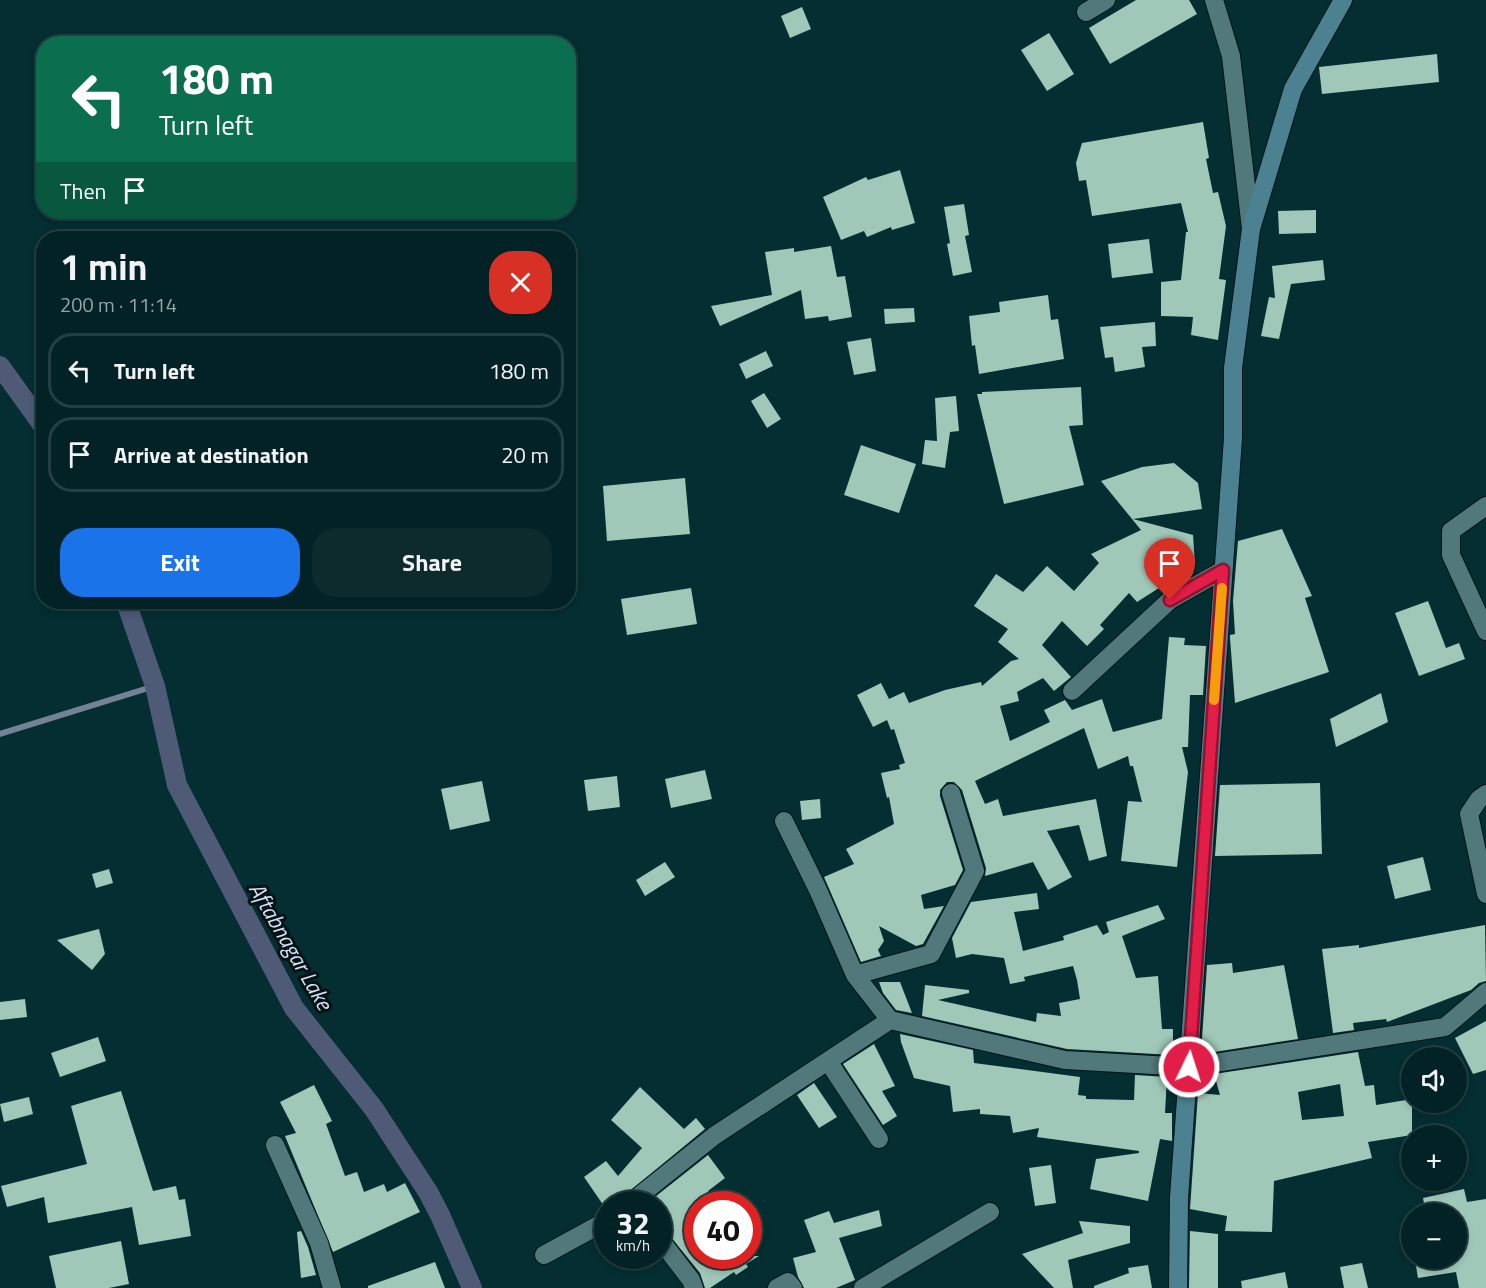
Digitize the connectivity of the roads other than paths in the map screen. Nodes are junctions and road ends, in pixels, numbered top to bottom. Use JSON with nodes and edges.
{"nodes":[{"id":1,"x":1106,"y":0,"type":"edge"},
{"id":2,"x":1214,"y":0,"type":"edge"},
{"id":3,"x":1343,"y":0,"type":"edge"},
{"id":4,"x":1086,"y":12,"type":"dead end"},
{"id":5,"x":1251,"y":229,"type":"junction"},
{"id":6,"x":1486,"y":506,"type":"edge"},
{"id":7,"x":1223,"y":570,"type":"junction"},
{"id":8,"x":1486,"y":631,"type":"edge"},
{"id":9,"x":1072,"y":691,"type":"dead end"},
{"id":10,"x":951,"y":793,"type":"dead end"},
{"id":11,"x":1486,"y":794,"type":"edge"},
{"id":12,"x":784,"y":821,"type":"dead end"},
{"id":13,"x":1486,"y":894,"type":"edge"},
{"id":14,"x":855,"y":975,"type":"junction"},
{"id":15,"x":1486,"y":992,"type":"edge"},
{"id":16,"x":890,"y":1020,"type":"junction"},
{"id":17,"x":828,"y":1061,"type":"junction"},
{"id":18,"x":1189,"y":1067,"type":"junction"},
{"id":19,"x":879,"y":1139,"type":"dead end"},
{"id":20,"x":275,"y":1144,"type":"dead end"},
{"id":21,"x":645,"y":1191,"type":"edge"},
{"id":22,"x":990,"y":1212,"type":"dead end"},
{"id":23,"x":594,"y":1228,"type":"edge"},
{"id":24,"x":544,"y":1255,"type":"dead end"},
{"id":25,"x":672,"y":1255,"type":"edge"},
{"id":26,"x":332,"y":1288,"type":"edge"},
{"id":27,"x":694,"y":1288,"type":"edge"},
{"id":28,"x":777,"y":1288,"type":"edge"},
{"id":29,"x":793,"y":1288,"type":"edge"},
{"id":30,"x":863,"y":1288,"type":"edge"},
{"id":31,"x":1178,"y":1288,"type":"edge"}],
"edges":[{"from":1,"to":4,"type":"street"},
{"from":2,"to":5,"type":"street"},
{"from":3,"to":5,"type":"street"},
{"from":5,"to":7,"type":"street"},
{"from":6,"to":8,"type":"street"},
{"from":7,"to":9,"type":"street"},
{"from":7,"to":18,"type":"street"},
{"from":10,"to":14,"type":"street"},
{"from":11,"to":13,"type":"street"},
{"from":12,"to":14,"type":"street"},
{"from":14,"to":16,"type":"street"},
{"from":15,"to":18,"type":"street"},
{"from":16,"to":17,"type":"street"},
{"from":16,"to":18,"type":"street"},
{"from":17,"to":19,"type":"street"},
{"from":17,"to":21,"type":"street"},
{"from":18,"to":31,"type":"street"},
{"from":20,"to":26,"type":"street"},
{"from":22,"to":30,"type":"street"},
{"from":23,"to":24,"type":"street"},
{"from":25,"to":27,"type":"street"},
{"from":28,"to":29,"type":"street"}]}
